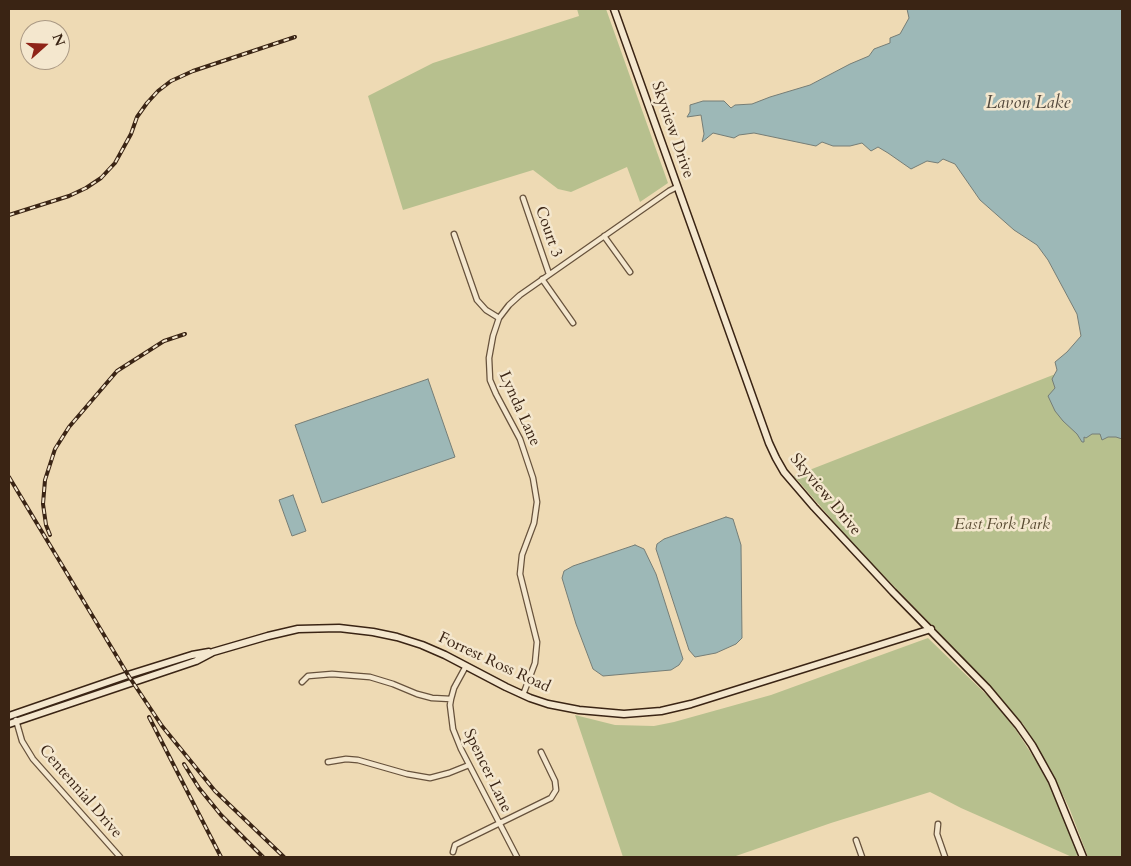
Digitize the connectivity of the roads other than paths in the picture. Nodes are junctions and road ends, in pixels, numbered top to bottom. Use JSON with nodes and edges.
{"nodes":[{"id":1,"x":614,"y":9,"type":"edge"},
{"id":2,"x":678,"y":187,"type":"junction"},
{"id":3,"x":523,"y":198,"type":"dead end"},
{"id":4,"x":454,"y":234,"type":"dead end"},
{"id":5,"x":604,"y":236,"type":"junction"},
{"id":6,"x":630,"y":272,"type":"dead end"},
{"id":7,"x":549,"y":274,"type":"junction"},
{"id":8,"x":542,"y":279,"type":"junction"},
{"id":9,"x":499,"y":318,"type":"junction"},
{"id":10,"x":573,"y":323,"type":"dead end"},
{"id":11,"x":931,"y":629,"type":"junction"},
{"id":12,"x":213,"y":652,"type":"junction"},
{"id":13,"x":466,"y":666,"type":"junction"},
{"id":14,"x":302,"y":682,"type":"dead end"},
{"id":15,"x":523,"y":695,"type":"junction"},
{"id":16,"x":451,"y":699,"type":"junction"},
{"id":17,"x":13,"y":717,"type":"edge"},
{"id":18,"x":9,"y":724,"type":"edge"},
{"id":19,"x":541,"y":752,"type":"dead end"},
{"id":20,"x":328,"y":762,"type":"dead end"},
{"id":21,"x":469,"y":765,"type":"junction"},
{"id":22,"x":499,"y":823,"type":"junction"},
{"id":23,"x":938,"y":824,"type":"dead end"},
{"id":24,"x":856,"y":840,"type":"dead end"},
{"id":25,"x":453,"y":852,"type":"dead end"},
{"id":26,"x":120,"y":857,"type":"edge"},
{"id":27,"x":517,"y":857,"type":"edge"},
{"id":28,"x":862,"y":857,"type":"edge"},
{"id":29,"x":945,"y":857,"type":"edge"},
{"id":30,"x":1083,"y":857,"type":"edge"}],
"edges":[{"from":1,"to":2,"type":"street","name":"Skyview Drive"},
{"from":2,"to":5,"type":"street","name":"Lynda Lane"},
{"from":2,"to":11,"type":"street","name":"Skyview Drive"},
{"from":3,"to":7,"type":"street","name":"Court 3"},
{"from":4,"to":9,"type":"street"},
{"from":5,"to":6,"type":"street"},
{"from":5,"to":7,"type":"street","name":"Lynda Lane"},
{"from":7,"to":8,"type":"street","name":"Lynda Lane"},
{"from":8,"to":9,"type":"street","name":"Lynda Lane"},
{"from":8,"to":10,"type":"street"},
{"from":9,"to":15,"type":"street","name":"Lynda Lane"},
{"from":11,"to":15,"type":"street","name":"Forrest Ross Road"},
{"from":11,"to":30,"type":"street","name":"Skyview Drive"},
{"from":12,"to":13,"type":"street","name":"Forrest Ross Road"},
{"from":12,"to":17,"type":"street","name":"Forrest Ross Road"},
{"from":12,"to":17,"type":"street"},
{"from":13,"to":15,"type":"street","name":"Forrest Ross Road"},
{"from":13,"to":16,"type":"street","name":"Spencer Lane"},
{"from":14,"to":16,"type":"street"},
{"from":16,"to":21,"type":"street","name":"Spencer Lane"},
{"from":17,"to":18,"type":"street"},
{"from":17,"to":26,"type":"street","name":"Centennial Drive"},
{"from":19,"to":22,"type":"street"},
{"from":20,"to":21,"type":"street"},
{"from":21,"to":22,"type":"street","name":"Spencer Lane"},
{"from":22,"to":25,"type":"street"},
{"from":22,"to":27,"type":"street","name":"Spencer Lane"},
{"from":23,"to":29,"type":"street"},
{"from":24,"to":28,"type":"street"}]}
